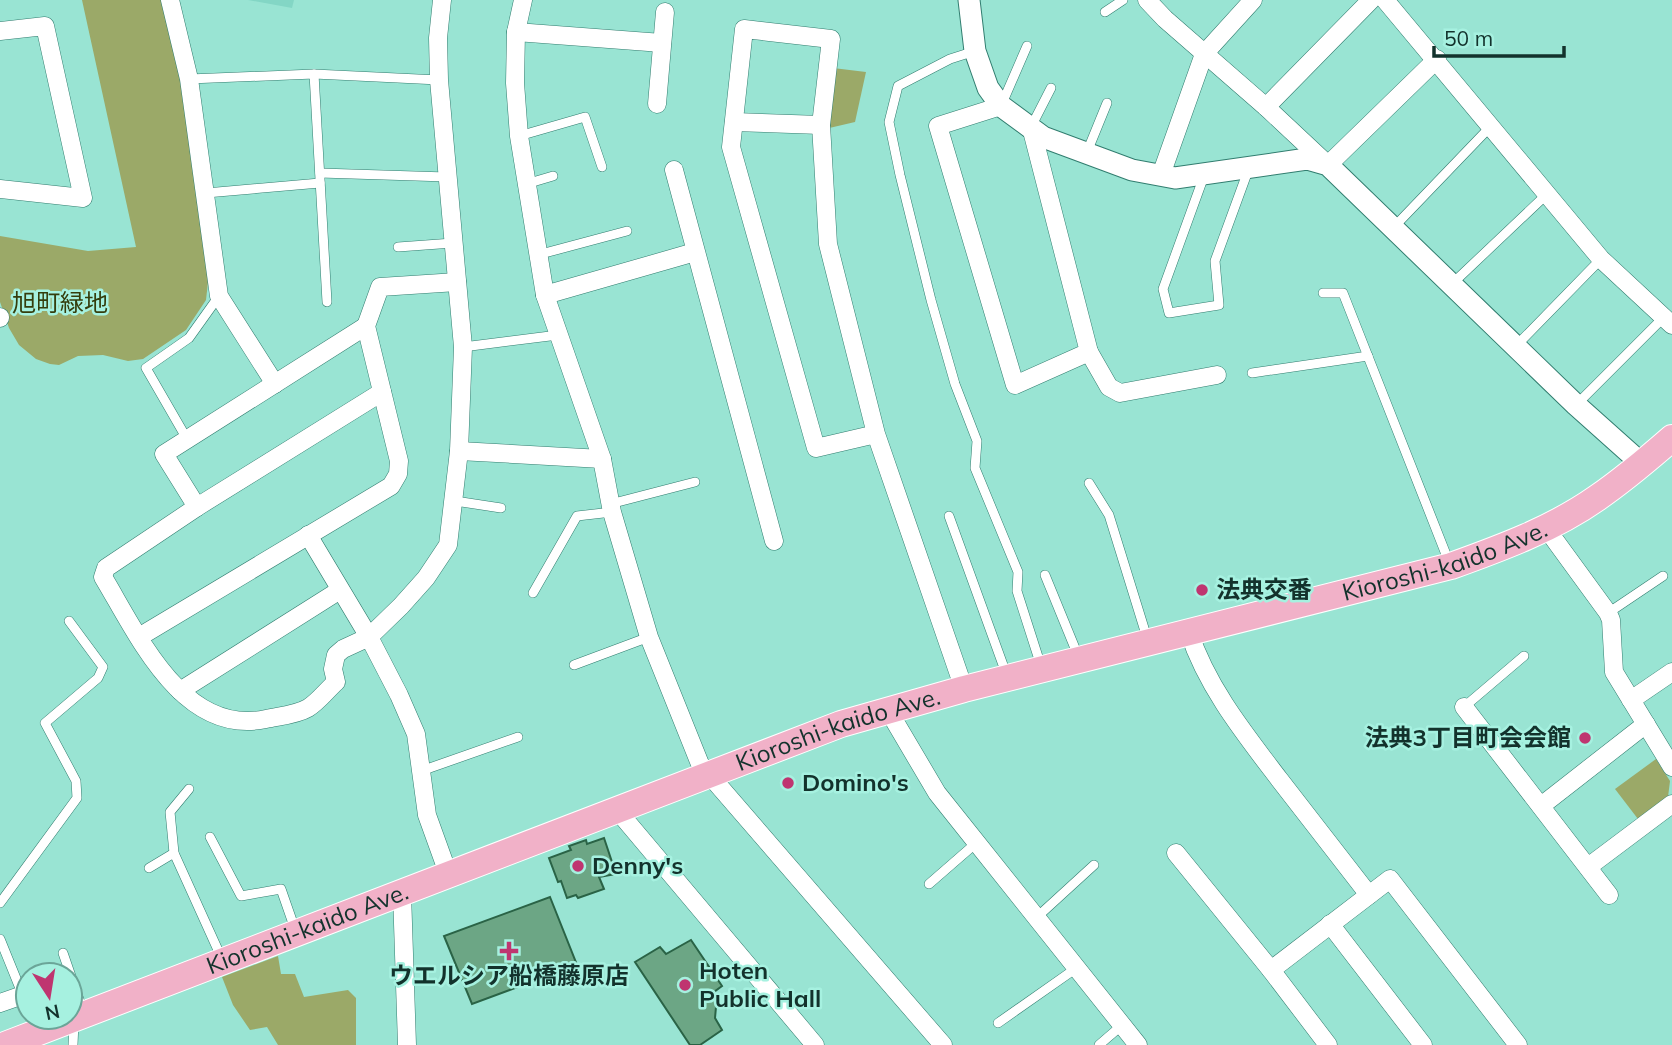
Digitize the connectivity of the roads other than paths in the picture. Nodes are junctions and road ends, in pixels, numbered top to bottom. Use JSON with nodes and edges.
{"nodes":[{"id":1,"x":170,"y":0,"type":"edge"},
{"id":2,"x":443,"y":0,"type":"edge"},
{"id":3,"x":523,"y":0,"type":"edge"},
{"id":4,"x":969,"y":0,"type":"edge"},
{"id":5,"x":1123,"y":0,"type":"edge"},
{"id":6,"x":1147,"y":0,"type":"edge"},
{"id":7,"x":1253,"y":0,"type":"edge"},
{"id":8,"x":1371,"y":0,"type":"edge"},
{"id":9,"x":1385,"y":0,"type":"edge"},
{"id":10,"x":665,"y":12,"type":"dead end"},
{"id":11,"x":1105,"y":12,"type":"dead end"},
{"id":12,"x":0,"y":31,"type":"edge"},
{"id":13,"x":516,"y":32,"type":"junction"},
{"id":14,"x":662,"y":43,"type":"junction"},
{"id":15,"x":1027,"y":46,"type":"dead end"},
{"id":16,"x":975,"y":51,"type":"junction"},
{"id":17,"x":1204,"y":54,"type":"junction"},
{"id":18,"x":1437,"y":60,"type":"junction"},
{"id":19,"x":314,"y":74,"type":"junction"},
{"id":20,"x":188,"y":79,"type":"junction"},
{"id":21,"x":439,"y":80,"type":"junction"},
{"id":22,"x":1051,"y":88,"type":"dead end"},
{"id":23,"x":1107,"y":103,"type":"dead end"},
{"id":24,"x":657,"y":104,"type":"dead end"},
{"id":25,"x":1001,"y":106,"type":"junction"},
{"id":26,"x":1266,"y":107,"type":"junction"},
{"id":27,"x":734,"y":122,"type":"junction"},
{"id":28,"x":821,"y":125,"type":"junction"},
{"id":29,"x":1491,"y":126,"type":"junction"},
{"id":30,"x":1031,"y":127,"type":"junction"},
{"id":31,"x":519,"y":136,"type":"junction"},
{"id":32,"x":1087,"y":152,"type":"junction"},
{"id":33,"x":1328,"y":165,"type":"junction"},
{"id":34,"x":602,"y":167,"type":"dead end"},
{"id":35,"x":1249,"y":168,"type":"junction"},
{"id":36,"x":674,"y":170,"type":"dead end"},
{"id":37,"x":320,"y":173,"type":"junction"},
{"id":38,"x":1204,"y":174,"type":"junction"},
{"id":39,"x":1161,"y":175,"type":"junction"},
{"id":40,"x":552,"y":176,"type":"dead end"},
{"id":41,"x":447,"y":177,"type":"junction"},
{"id":42,"x":320,"y":183,"type":"junction"},
{"id":43,"x":526,"y":184,"type":"junction"},
{"id":44,"x":0,"y":189,"type":"edge"},
{"id":45,"x":206,"y":194,"type":"junction"},
{"id":46,"x":1547,"y":194,"type":"junction"},
{"id":47,"x":1394,"y":227,"type":"junction"},
{"id":48,"x":627,"y":230,"type":"dead end"},
{"id":49,"x":453,"y":243,"type":"junction"},
{"id":50,"x":398,"y":247,"type":"dead end"},
{"id":51,"x":695,"y":252,"type":"junction"},
{"id":52,"x":537,"y":255,"type":"junction"},
{"id":53,"x":1601,"y":259,"type":"junction"},
{"id":54,"x":457,"y":282,"type":"junction"},
{"id":55,"x":1453,"y":284,"type":"junction"},
{"id":56,"x":1323,"y":293,"type":"dead end"},
{"id":57,"x":545,"y":295,"type":"junction"},
{"id":58,"x":219,"y":296,"type":"junction"},
{"id":59,"x":327,"y":302,"type":"dead end"},
{"id":60,"x":1667,"y":322,"type":"edge"},
{"id":61,"x":366,"y":326,"type":"junction"},
{"id":62,"x":558,"y":335,"type":"junction"},
{"id":63,"x":1517,"y":345,"type":"junction"},
{"id":64,"x":463,"y":347,"type":"junction"},
{"id":65,"x":1088,"y":352,"type":"junction"},
{"id":66,"x":1368,"y":356,"type":"junction"},
{"id":67,"x":1252,"y":373,"type":"dead end"},
{"id":68,"x":1217,"y":375,"type":"dead end"},
{"id":69,"x":275,"y":384,"type":"junction"},
{"id":70,"x":383,"y":392,"type":"junction"},
{"id":71,"x":1576,"y":405,"type":"junction"},
{"id":72,"x":876,"y":434,"type":"junction"},
{"id":73,"x":1672,"y":438,"type":"edge"},
{"id":74,"x":187,"y":439,"type":"junction"},
{"id":75,"x":459,"y":451,"type":"junction"},
{"id":76,"x":601,"y":459,"type":"junction"},
{"id":77,"x":1642,"y":464,"type":"junction"},
{"id":78,"x":695,"y":482,"type":"dead end"},
{"id":79,"x":1089,"y":482,"type":"dead end"},
{"id":80,"x":455,"y":501,"type":"junction"},
{"id":81,"x":197,"y":507,"type":"junction"},
{"id":82,"x":501,"y":508,"type":"dead end"},
{"id":83,"x":611,"y":508,"type":"junction"},
{"id":84,"x":949,"y":516,"type":"dead end"},
{"id":85,"x":1546,"y":528,"type":"junction"},
{"id":86,"x":308,"y":535,"type":"junction"},
{"id":87,"x":774,"y":541,"type":"dead end"},
{"id":88,"x":1451,"y":566,"type":"junction"},
{"id":89,"x":1045,"y":575,"type":"dead end"},
{"id":90,"x":1663,"y":576,"type":"dead end"},
{"id":91,"x":340,"y":590,"type":"junction"},
{"id":92,"x":533,"y":593,"type":"dead end"},
{"id":93,"x":1608,"y":613,"type":"junction"},
{"id":94,"x":69,"y":621,"type":"dead end"},
{"id":95,"x":1189,"y":632,"type":"junction"},
{"id":96,"x":139,"y":637,"type":"junction"},
{"id":97,"x":369,"y":638,"type":"junction"},
{"id":98,"x":649,"y":638,"type":"junction"},
{"id":99,"x":1149,"y":642,"type":"junction"},
{"id":100,"x":1524,"y":656,"type":"dead end"},
{"id":101,"x":1080,"y":660,"type":"junction"},
{"id":102,"x":574,"y":665,"type":"dead end"},
{"id":103,"x":1043,"y":670,"type":"junction"},
{"id":104,"x":1672,"y":672,"type":"edge"},
{"id":105,"x":1008,"y":678,"type":"junction"},
{"id":106,"x":964,"y":689,"type":"junction"},
{"id":107,"x":180,"y":691,"type":"junction"},
{"id":108,"x":1631,"y":700,"type":"junction"},
{"id":109,"x":1464,"y":707,"type":"joint"},
{"id":110,"x":888,"y":709,"type":"junction"},
{"id":111,"x":1646,"y":724,"type":"junction"},
{"id":112,"x":518,"y":737,"type":"dead end"},
{"id":113,"x":1672,"y":767,"type":"edge"},
{"id":114,"x":421,"y":772,"type":"junction"},
{"id":115,"x":709,"y":773,"type":"junction"},
{"id":116,"x":188,"y":789,"type":"dead end"},
{"id":117,"x":1672,"y":804,"type":"edge"},
{"id":118,"x":1541,"y":806,"type":"junction"},
{"id":119,"x":617,"y":810,"type":"junction"},
{"id":120,"x":210,"y":837,"type":"dead end"},
{"id":121,"x":975,"y":844,"type":"junction"},
{"id":122,"x":174,"y":853,"type":"junction"},
{"id":123,"x":1176,"y":853,"type":"dead end"},
{"id":124,"x":1094,"y":865,"type":"dead end"},
{"id":125,"x":1588,"y":867,"type":"junction"},
{"id":126,"x":149,"y":868,"type":"dead end"},
{"id":127,"x":449,"y":876,"type":"junction"},
{"id":128,"x":929,"y":884,"type":"dead end"},
{"id":129,"x":402,"y":893,"type":"junction"},
{"id":130,"x":1369,"y":895,"type":"junction"},
{"id":131,"x":1609,"y":895,"type":"dead end"},
{"id":132,"x":0,"y":903,"type":"edge"},
{"id":133,"x":1035,"y":919,"type":"junction"},
{"id":134,"x":1330,"y":924,"type":"junction"},
{"id":135,"x":296,"y":933,"type":"junction"},
{"id":136,"x":0,"y":939,"type":"edge"},
{"id":137,"x":63,"y":953,"type":"dead end"},
{"id":138,"x":65,"y":961,"type":"edge"},
{"id":139,"x":223,"y":962,"type":"junction"},
{"id":140,"x":1075,"y":969,"type":"junction"},
{"id":141,"x":1271,"y":970,"type":"junction"},
{"id":142,"x":14,"y":972,"type":"edge"},
{"id":143,"x":84,"y":1014,"type":"edge"},
{"id":144,"x":998,"y":1023,"type":"dead end"},
{"id":145,"x":1121,"y":1026,"type":"junction"},
{"id":146,"x":33,"y":1031,"type":"edge"},
{"id":147,"x":5,"y":1045,"type":"edge"},
{"id":148,"x":407,"y":1045,"type":"edge"},
{"id":149,"x":815,"y":1045,"type":"edge"},
{"id":150,"x":943,"y":1045,"type":"edge"},
{"id":151,"x":1099,"y":1045,"type":"edge"},
{"id":152,"x":1138,"y":1045,"type":"edge"},
{"id":153,"x":1328,"y":1045,"type":"edge"},
{"id":154,"x":1423,"y":1045,"type":"edge"},
{"id":155,"x":1518,"y":1045,"type":"edge"}],
"edges":[{"from":1,"to":20,"type":"street"},
{"from":2,"to":21,"type":"street"},
{"from":3,"to":13,"type":"street"},
{"from":4,"to":16,"type":"street"},
{"from":5,"to":11,"type":"lane"},
{"from":6,"to":17,"type":"street"},
{"from":7,"to":17,"type":"street"},
{"from":8,"to":26,"type":"street"},
{"from":9,"to":18,"type":"street"},
{"from":10,"to":14,"type":"street"},
{"from":12,"to":44,"type":"street"},
{"from":13,"to":14,"type":"street"},
{"from":13,"to":31,"type":"street"},
{"from":14,"to":24,"type":"street"},
{"from":15,"to":25,"type":"lane"},
{"from":16,"to":25,"type":"street"},
{"from":16,"to":103,"type":"lane"},
{"from":17,"to":26,"type":"street"},
{"from":17,"to":39,"type":"street"},
{"from":18,"to":29,"type":"street"},
{"from":18,"to":33,"type":"street"},
{"from":19,"to":20,"type":"lane"},
{"from":19,"to":21,"type":"lane"},
{"from":19,"to":37,"type":"lane"},
{"from":20,"to":45,"type":"street"},
{"from":21,"to":41,"type":"street"},
{"from":22,"to":30,"type":"lane"},
{"from":23,"to":32,"type":"lane"},
{"from":25,"to":30,"type":"street"},
{"from":25,"to":65,"type":"street"},
{"from":26,"to":33,"type":"street"},
{"from":27,"to":28,"type":"street"},
{"from":27,"to":28,"type":"street"},
{"from":27,"to":72,"type":"street"},
{"from":28,"to":72,"type":"street"},
{"from":29,"to":46,"type":"street"},
{"from":29,"to":47,"type":"lane"},
{"from":30,"to":32,"type":"street"},
{"from":30,"to":65,"type":"street"},
{"from":31,"to":34,"type":"lane"},
{"from":31,"to":43,"type":"street"},
{"from":32,"to":39,"type":"street"},
{"from":33,"to":35,"type":"street"},
{"from":33,"to":47,"type":"street"},
{"from":35,"to":38,"type":"street"},
{"from":35,"to":38,"type":"lane"},
{"from":36,"to":51,"type":"street"},
{"from":37,"to":41,"type":"lane"},
{"from":37,"to":42,"type":"lane"},
{"from":38,"to":39,"type":"street"},
{"from":40,"to":43,"type":"lane"},
{"from":41,"to":49,"type":"street"},
{"from":42,"to":45,"type":"lane"},
{"from":42,"to":59,"type":"lane"},
{"from":43,"to":52,"type":"street"},
{"from":45,"to":58,"type":"street"},
{"from":46,"to":53,"type":"street"},
{"from":46,"to":55,"type":"lane"},
{"from":47,"to":55,"type":"street"},
{"from":48,"to":52,"type":"lane"},
{"from":49,"to":50,"type":"lane"},
{"from":49,"to":54,"type":"street"},
{"from":51,"to":57,"type":"street"},
{"from":51,"to":87,"type":"street"},
{"from":52,"to":57,"type":"street"},
{"from":53,"to":60,"type":"street"},
{"from":53,"to":63,"type":"lane"},
{"from":54,"to":61,"type":"street"},
{"from":54,"to":64,"type":"street"},
{"from":55,"to":63,"type":"street"},
{"from":56,"to":66,"type":"lane"},
{"from":57,"to":62,"type":"street"},
{"from":58,"to":69,"type":"street"},
{"from":58,"to":74,"type":"lane"},
{"from":60,"to":71,"type":"lane"},
{"from":61,"to":69,"type":"street"},
{"from":61,"to":70,"type":"street"},
{"from":62,"to":64,"type":"lane"},
{"from":62,"to":76,"type":"street"},
{"from":63,"to":71,"type":"street"},
{"from":64,"to":75,"type":"street"},
{"from":65,"to":68,"type":"street"},
{"from":66,"to":67,"type":"lane"},
{"from":66,"to":88,"type":"lane"},
{"from":69,"to":74,"type":"street"},
{"from":70,"to":81,"type":"street"},
{"from":70,"to":86,"type":"street"},
{"from":71,"to":77,"type":"street"},
{"from":72,"to":106,"type":"street"},
{"from":73,"to":77,"type":"main road","name":"Kioroshi-kaido Ave."},
{"from":74,"to":81,"type":"street"},
{"from":75,"to":76,"type":"street"},
{"from":75,"to":80,"type":"street"},
{"from":76,"to":83,"type":"street"},
{"from":77,"to":85,"type":"main road","name":"Kioroshi-kaido Ave."},
{"from":78,"to":83,"type":"lane"},
{"from":79,"to":99,"type":"lane"},
{"from":80,"to":82,"type":"lane"},
{"from":80,"to":97,"type":"street"},
{"from":81,"to":96,"type":"street"},
{"from":83,"to":92,"type":"lane"},
{"from":83,"to":98,"type":"street"},
{"from":84,"to":105,"type":"lane"},
{"from":85,"to":88,"type":"main road","name":"Kioroshi-kaido Ave."},
{"from":85,"to":93,"type":"street"},
{"from":86,"to":91,"type":"street"},
{"from":86,"to":96,"type":"street"},
{"from":88,"to":95,"type":"main road","name":"Kioroshi-kaido Ave."},
{"from":89,"to":101,"type":"lane"},
{"from":90,"to":93,"type":"lane"},
{"from":91,"to":97,"type":"street"},
{"from":91,"to":107,"type":"street"},
{"from":93,"to":108,"type":"street"},
{"from":94,"to":132,"type":"lane"},
{"from":95,"to":99,"type":"main road","name":"Kioroshi-kaido Ave."},
{"from":95,"to":130,"type":"street"},
{"from":96,"to":107,"type":"street"},
{"from":97,"to":107,"type":"street"},
{"from":97,"to":114,"type":"street"},
{"from":98,"to":102,"type":"lane"},
{"from":98,"to":115,"type":"street"},
{"from":99,"to":101,"type":"main road","name":"Kioroshi-kaido Ave."},
{"from":100,"to":109,"type":"lane"},
{"from":101,"to":103,"type":"main road","name":"Kioroshi-kaido Ave."},
{"from":103,"to":105,"type":"main road","name":"Kioroshi-kaido Ave."},
{"from":104,"to":108,"type":"street"},
{"from":105,"to":106,"type":"main road","name":"Kioroshi-kaido Ave."},
{"from":106,"to":110,"type":"main road","name":"Kioroshi-kaido Ave."},
{"from":108,"to":111,"type":"street"},
{"from":109,"to":118,"type":"street"},
{"from":110,"to":115,"type":"main road","name":"Kioroshi-kaido Ave."},
{"from":110,"to":121,"type":"street"},
{"from":111,"to":113,"type":"street"},
{"from":111,"to":118,"type":"street"},
{"from":112,"to":114,"type":"lane"},
{"from":114,"to":127,"type":"street"},
{"from":115,"to":119,"type":"main road","name":"Kioroshi-kaido Ave."},
{"from":115,"to":150,"type":"street"},
{"from":116,"to":122,"type":"lane"},
{"from":117,"to":125,"type":"street"},
{"from":118,"to":125,"type":"street"},
{"from":119,"to":127,"type":"main road","name":"Kioroshi-kaido Ave."},
{"from":119,"to":149,"type":"street"},
{"from":120,"to":135,"type":"lane"},
{"from":121,"to":128,"type":"lane"},
{"from":121,"to":133,"type":"street"},
{"from":122,"to":126,"type":"lane"},
{"from":122,"to":139,"type":"lane"},
{"from":123,"to":141,"type":"street"},
{"from":124,"to":133,"type":"lane"},
{"from":125,"to":131,"type":"street"},
{"from":127,"to":129,"type":"main road","name":"Kioroshi-kaido Ave."},
{"from":129,"to":135,"type":"main road","name":"Kioroshi-kaido Ave."},
{"from":129,"to":148,"type":"street"},
{"from":130,"to":134,"type":"street"},
{"from":130,"to":155,"type":"street"},
{"from":133,"to":140,"type":"street"},
{"from":134,"to":141,"type":"street"},
{"from":134,"to":154,"type":"street"},
{"from":135,"to":139,"type":"main road","name":"Kioroshi-kaido Ave."},
{"from":136,"to":142,"type":"lane"},
{"from":137,"to":138,"type":"lane"},
{"from":139,"to":143,"type":"main road","name":"Kioroshi-kaido Ave."},
{"from":140,"to":144,"type":"lane"},
{"from":140,"to":145,"type":"street"},
{"from":141,"to":153,"type":"street"},
{"from":145,"to":151,"type":"lane"},
{"from":145,"to":152,"type":"street"},
{"from":146,"to":147,"type":"main road","name":"Kioroshi-kaido Ave."}]}
